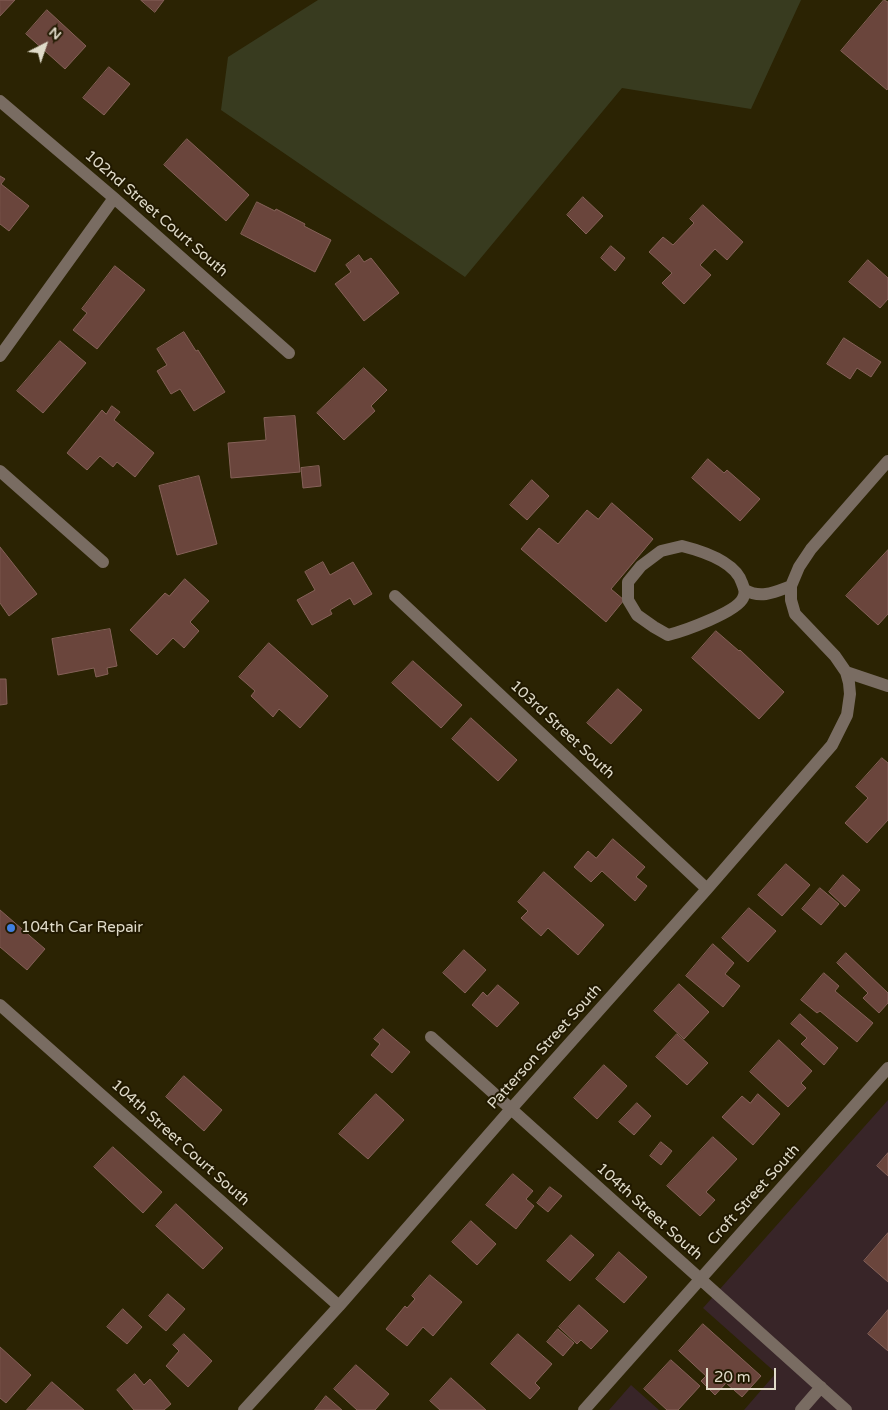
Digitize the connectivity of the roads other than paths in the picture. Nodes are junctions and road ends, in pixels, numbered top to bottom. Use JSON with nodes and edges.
{"nodes":[{"id":1,"x":0,"y":101,"type":"edge"},
{"id":2,"x":114,"y":198,"type":"junction"},
{"id":3,"x":289,"y":353,"type":"dead end"},
{"id":4,"x":0,"y":356,"type":"edge"},
{"id":5,"x":888,"y":462,"type":"edge"},
{"id":6,"x":0,"y":471,"type":"edge"},
{"id":7,"x":103,"y":562,"type":"dead end"},
{"id":8,"x":791,"y":586,"type":"junction"},
{"id":9,"x":745,"y":590,"type":"junction"},
{"id":10,"x":395,"y":596,"type":"dead end"},
{"id":11,"x":846,"y":672,"type":"junction"},
{"id":12,"x":888,"y":686,"type":"edge"},
{"id":13,"x":707,"y":889,"type":"junction"},
{"id":14,"x":0,"y":1004,"type":"edge"},
{"id":15,"x":431,"y":1037,"type":"dead end"},
{"id":16,"x":888,"y":1068,"type":"edge"},
{"id":17,"x":511,"y":1109,"type":"junction"},
{"id":18,"x":700,"y":1280,"type":"junction"},
{"id":19,"x":339,"y":1306,"type":"junction"},
{"id":20,"x":821,"y":1388,"type":"junction"},
{"id":21,"x":244,"y":1410,"type":"edge"},
{"id":22,"x":584,"y":1410,"type":"edge"},
{"id":23,"x":801,"y":1410,"type":"edge"},
{"id":24,"x":846,"y":1410,"type":"edge"}],
"edges":[{"from":1,"to":2,"type":"street","name":"102nd Street Court South"},
{"from":2,"to":3,"type":"street","name":"102nd Street Court South"},
{"from":2,"to":4,"type":"street"},
{"from":5,"to":8,"type":"street"},
{"from":6,"to":7,"type":"street"},
{"from":8,"to":9,"type":"street"},
{"from":8,"to":11,"type":"street"},
{"from":9,"to":9,"type":"street"},
{"from":10,"to":13,"type":"street","name":"103rd Street South"},
{"from":11,"to":12,"type":"street"},
{"from":11,"to":13,"type":"street","name":"Patterson Street South"},
{"from":13,"to":17,"type":"street","name":"Patterson Street South"},
{"from":14,"to":19,"type":"street","name":"104th Street Court South"},
{"from":15,"to":17,"type":"street","name":"104th Street South"},
{"from":16,"to":18,"type":"street","name":"Croft Street South"},
{"from":17,"to":18,"type":"street","name":"104th Street South"},
{"from":17,"to":19,"type":"street","name":"Patterson Street South"},
{"from":18,"to":20,"type":"street","name":"104th Street South"},
{"from":18,"to":22,"type":"street","name":"Croft Street South"},
{"from":19,"to":21,"type":"street","name":"Patterson Street South"},
{"from":20,"to":23,"type":"street"},
{"from":20,"to":24,"type":"street","name":"104th Street South"}]}
